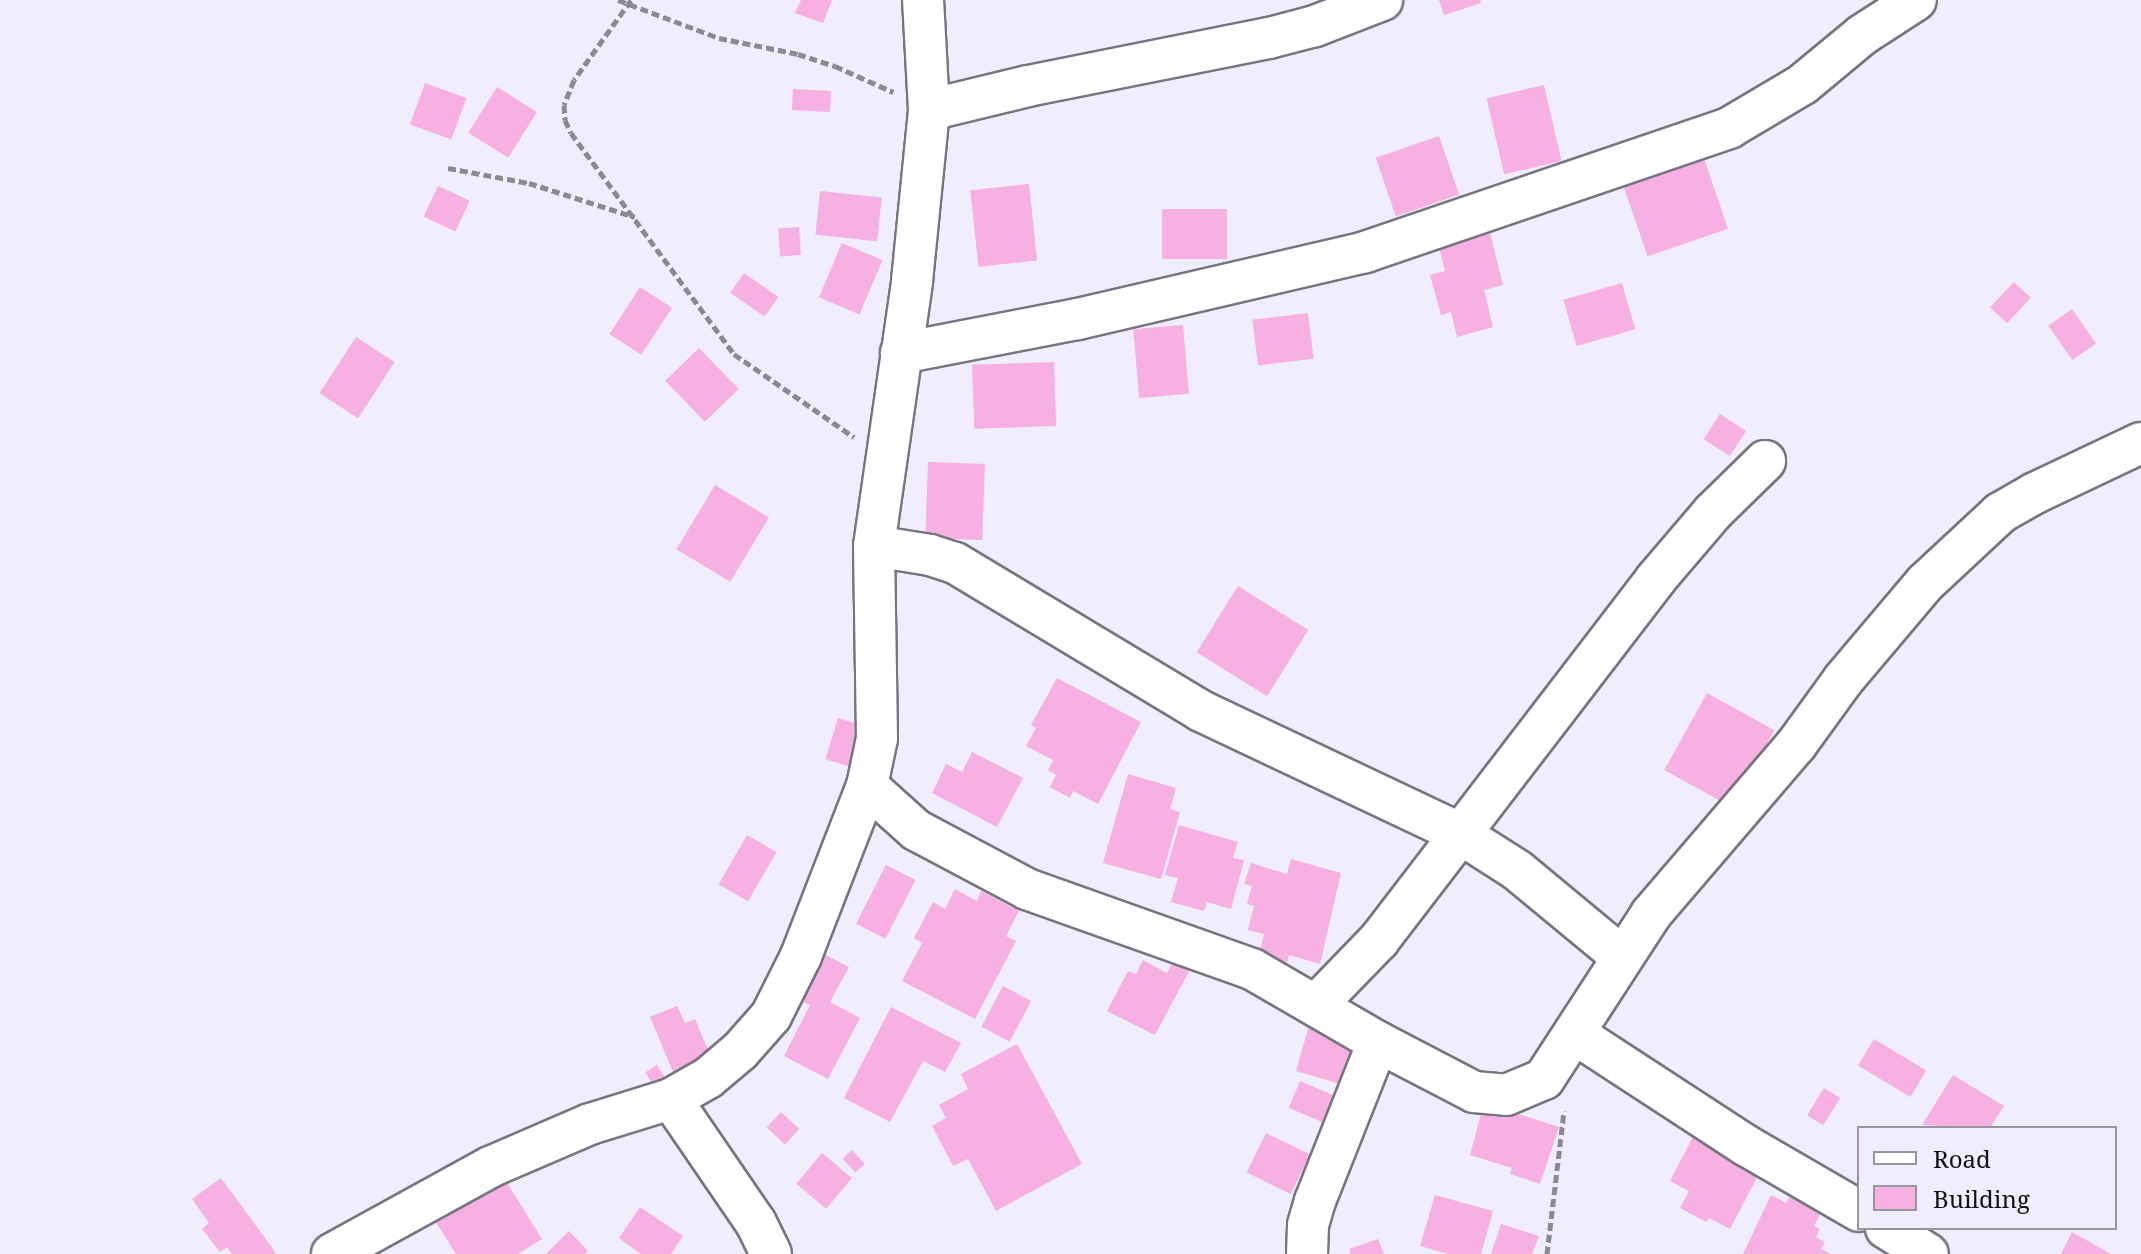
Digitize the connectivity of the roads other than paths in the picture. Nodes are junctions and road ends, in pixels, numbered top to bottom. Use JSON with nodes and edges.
{"nodes":[{"id":1,"x":923,"y":0,"type":"edge"},
{"id":2,"x":1382,"y":0,"type":"edge"},
{"id":3,"x":1916,"y":0,"type":"edge"},
{"id":4,"x":929,"y":110,"type":"junction"},
{"id":5,"x":901,"y":353,"type":"junction"},
{"id":6,"x":2141,"y":443,"type":"edge"},
{"id":7,"x":1765,"y":461,"type":"dead end"},
{"id":8,"x":874,"y":546,"type":"junction"},
{"id":9,"x":867,"y":786,"type":"junction"},
{"id":10,"x":1459,"y":833,"type":"junction"},
{"id":11,"x":1621,"y":956,"type":"junction"},
{"id":12,"x":1317,"y":1004,"type":"junction"},
{"id":13,"x":1378,"y":1042,"type":"junction"},
{"id":14,"x":1569,"y":1044,"type":"junction"},
{"id":15,"x":671,"y":1099,"type":"junction"},
{"id":16,"x":1857,"y":1210,"type":"edge"},
{"id":17,"x":1889,"y":1230,"type":"edge"},
{"id":18,"x":332,"y":1254,"type":"edge"},
{"id":19,"x":771,"y":1254,"type":"edge"},
{"id":20,"x":1307,"y":1254,"type":"edge"},
{"id":21,"x":1928,"y":1254,"type":"edge"}],
"edges":[{"from":1,"to":4,"type":"street"},
{"from":2,"to":4,"type":"street"},
{"from":3,"to":5,"type":"street"},
{"from":4,"to":5,"type":"street"},
{"from":5,"to":8,"type":"street"},
{"from":6,"to":11,"type":"street"},
{"from":7,"to":10,"type":"street"},
{"from":8,"to":9,"type":"street"},
{"from":8,"to":10,"type":"street"},
{"from":9,"to":12,"type":"street"},
{"from":9,"to":15,"type":"street"},
{"from":10,"to":11,"type":"street"},
{"from":10,"to":12,"type":"street"},
{"from":11,"to":14,"type":"street"},
{"from":12,"to":13,"type":"street"},
{"from":13,"to":14,"type":"street"},
{"from":13,"to":20,"type":"street"},
{"from":14,"to":16,"type":"street"},
{"from":15,"to":18,"type":"street"},
{"from":15,"to":19,"type":"street"},
{"from":17,"to":21,"type":"street"}]}
